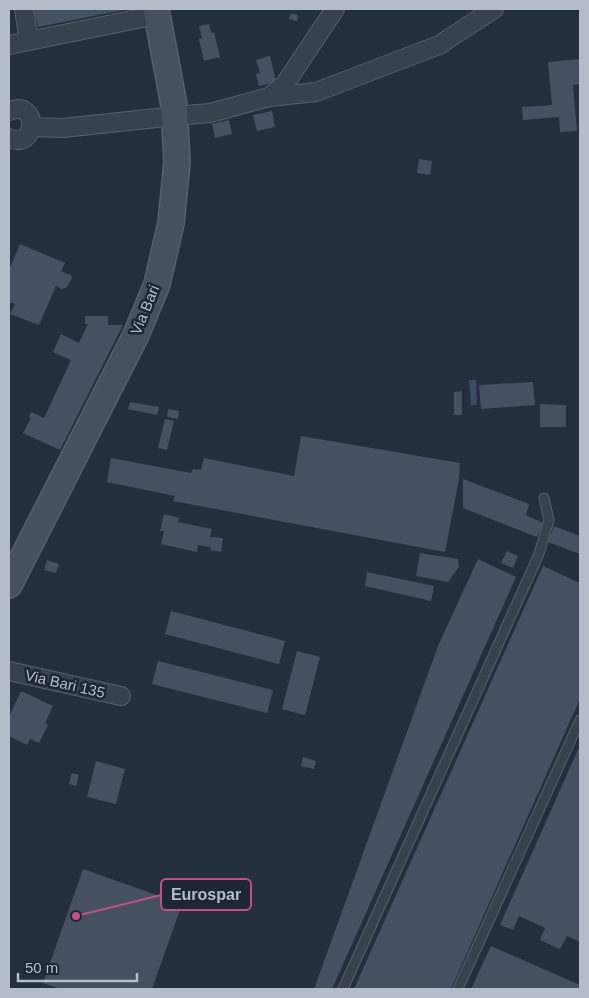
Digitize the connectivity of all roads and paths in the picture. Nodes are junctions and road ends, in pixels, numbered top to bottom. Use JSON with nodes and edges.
{"nodes":[{"id":1,"x":24,"y":9,"type":"edge"},
{"id":2,"x":335,"y":9,"type":"edge"},
{"id":3,"x":494,"y":9,"type":"edge"},
{"id":4,"x":156,"y":12,"type":"edge"},
{"id":5,"x":29,"y":41,"type":"junction"},
{"id":6,"x":9,"y":45,"type":"edge"},
{"id":7,"x":269,"y":97,"type":"junction"},
{"id":8,"x":9,"y":111,"type":"edge"},
{"id":9,"x":175,"y":116,"type":"junction"},
{"id":10,"x":32,"y":127,"type":"junction"},
{"id":11,"x":10,"y":142,"type":"edge"},
{"id":12,"x":544,"y":498,"type":"dead end"},
{"id":13,"x":9,"y":585,"type":"edge"},
{"id":14,"x":9,"y":671,"type":"edge"},
{"id":15,"x":122,"y":696,"type":"dead end"},
{"id":16,"x":580,"y":720,"type":"edge"},
{"id":17,"x":343,"y":989,"type":"edge"},
{"id":18,"x":458,"y":989,"type":"edge"}],
"edges":[{"from":1,"to":5,"type":"street"},
{"from":2,"to":7,"type":"street"},
{"from":3,"to":7,"type":"street"},
{"from":4,"to":5,"type":"street"},
{"from":4,"to":9,"type":"main road","name":"Via Bari"},
{"from":5,"to":6,"type":"street"},
{"from":7,"to":9,"type":"street"},
{"from":8,"to":10,"type":"street"},
{"from":9,"to":10,"type":"street"},
{"from":9,"to":13,"type":"main road","name":"Via Bari"},
{"from":10,"to":11,"type":"street"},
{"from":12,"to":17,"type":"lane"},
{"from":14,"to":15,"type":"street","name":"Via Bari 135"},
{"from":16,"to":18,"type":"lane"}]}
